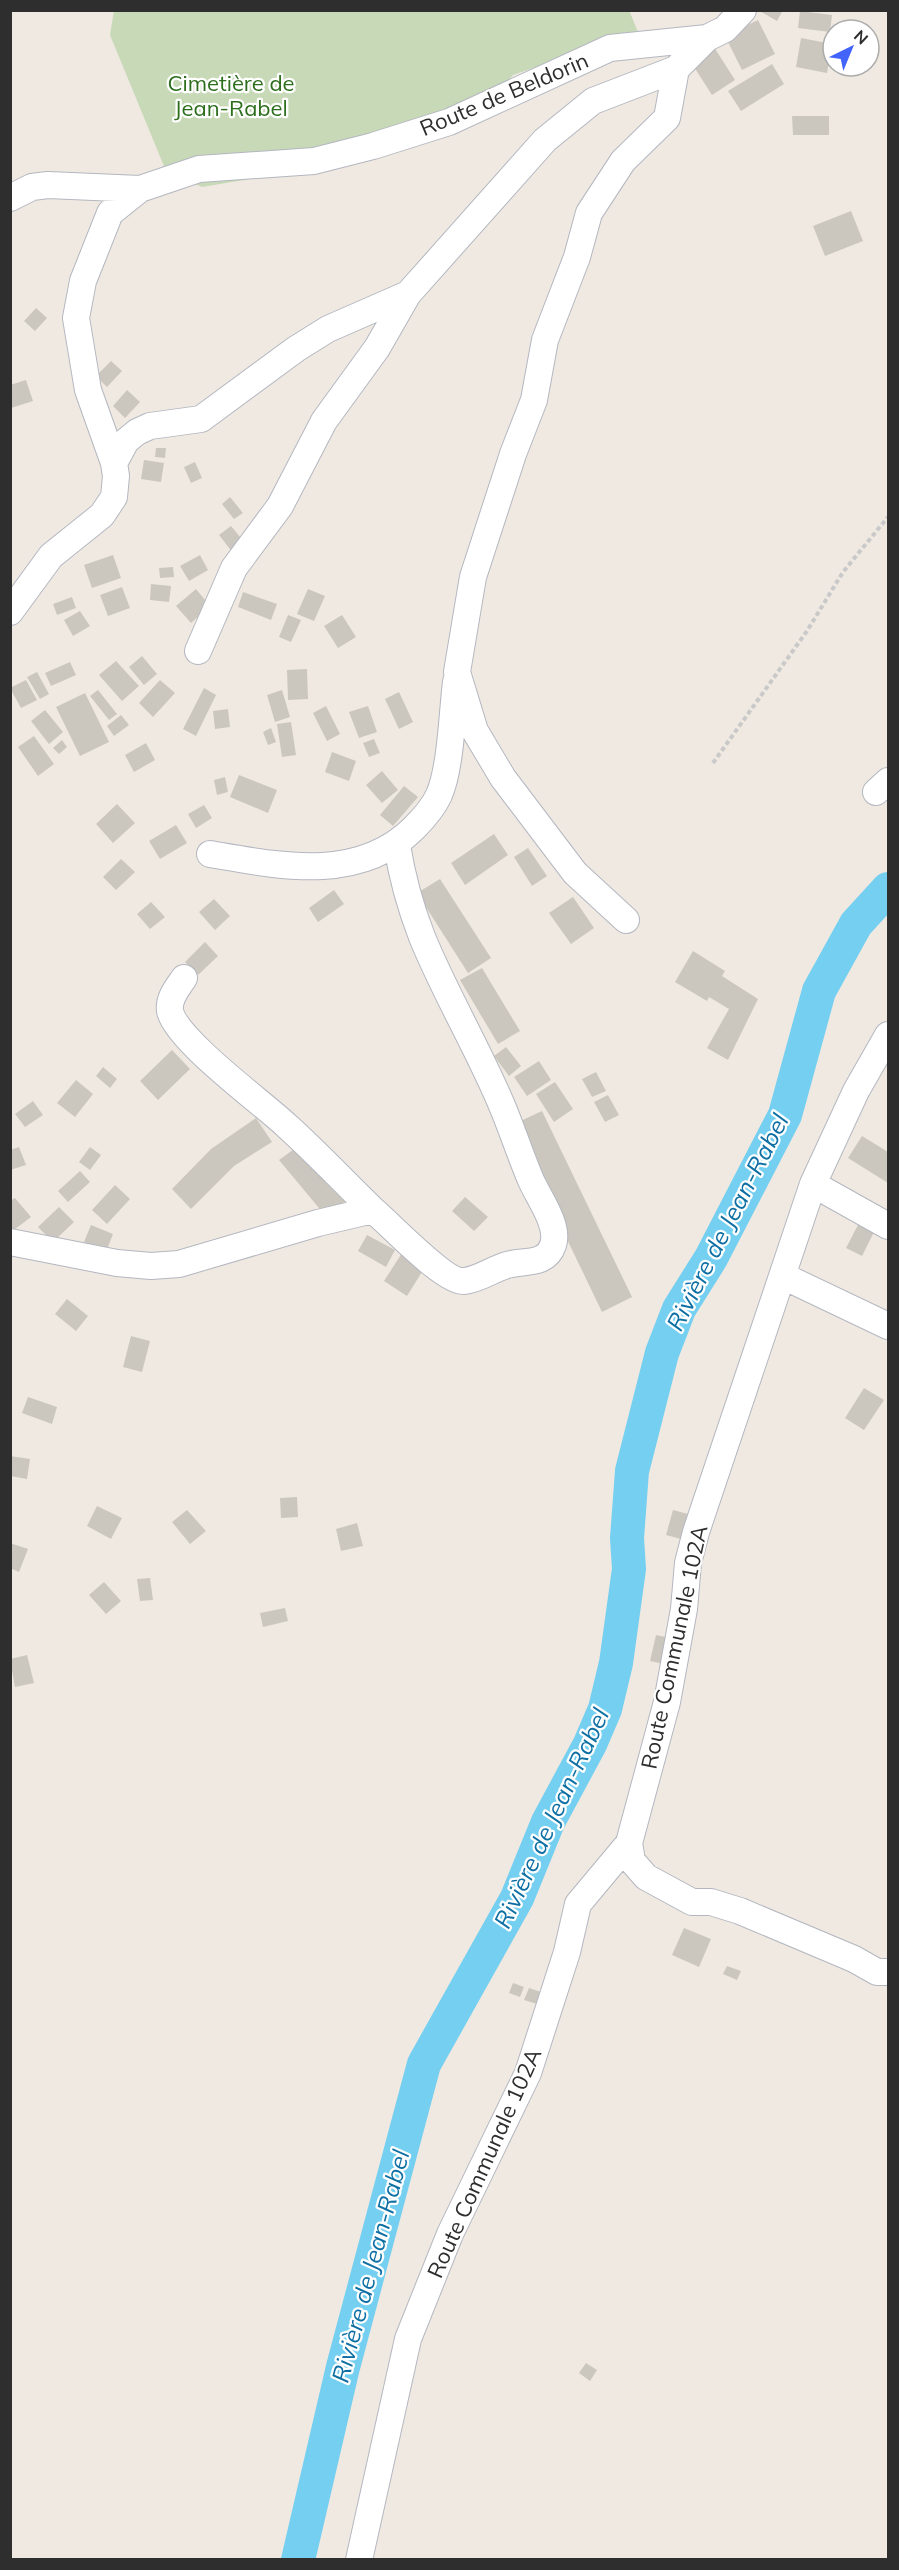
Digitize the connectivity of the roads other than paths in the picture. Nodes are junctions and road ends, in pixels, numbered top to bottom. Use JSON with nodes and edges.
{"nodes":[{"id":1,"x":743,"y":10,"type":"edge"},
{"id":2,"x":706,"y":38,"type":"junction"},
{"id":3,"x":676,"y":69,"type":"junction"},
{"id":4,"x":140,"y":189,"type":"junction"},
{"id":5,"x":10,"y":198,"type":"edge"},
{"id":6,"x":408,"y":294,"type":"junction"},
{"id":7,"x":114,"y":463,"type":"junction"},
{"id":8,"x":10,"y":612,"type":"edge"},
{"id":9,"x":198,"y":651,"type":"dead end"},
{"id":10,"x":457,"y":672,"type":"junction"},
{"id":11,"x":397,"y":845,"type":"junction"},
{"id":12,"x":210,"y":854,"type":"dead end"},
{"id":13,"x":626,"y":920,"type":"dead end"},
{"id":14,"x":184,"y":978,"type":"dead end"},
{"id":15,"x":888,"y":1035,"type":"edge"},
{"id":16,"x":813,"y":1184,"type":"junction"},
{"id":17,"x":373,"y":1210,"type":"junction"},
{"id":18,"x":888,"y":1226,"type":"edge"},
{"id":19,"x":10,"y":1242,"type":"edge"},
{"id":20,"x":783,"y":1276,"type":"junction"},
{"id":21,"x":888,"y":1326,"type":"edge"},
{"id":22,"x":629,"y":1843,"type":"junction"},
{"id":23,"x":888,"y":1972,"type":"edge"},
{"id":24,"x":359,"y":2559,"type":"edge"}],
"edges":[{"from":1,"to":2,"type":"street","name":"Route de Beldorin"},
{"from":2,"to":3,"type":"street"},
{"from":2,"to":4,"type":"street","name":"Route de Beldorin"},
{"from":3,"to":6,"type":"street"},
{"from":3,"to":10,"type":"street"},
{"from":4,"to":5,"type":"street"},
{"from":4,"to":7,"type":"street","name":"Route de Beldorin"},
{"from":6,"to":7,"type":"street"},
{"from":6,"to":9,"type":"street"},
{"from":7,"to":8,"type":"street","name":"Route de Beldorin"},
{"from":10,"to":11,"type":"street"},
{"from":10,"to":13,"type":"street"},
{"from":11,"to":12,"type":"street"},
{"from":11,"to":17,"type":"street"},
{"from":14,"to":17,"type":"street"},
{"from":15,"to":16,"type":"street","name":"Route Communale 102A"},
{"from":16,"to":18,"type":"street"},
{"from":16,"to":20,"type":"street","name":"Route Communale 102A"},
{"from":17,"to":19,"type":"street"},
{"from":20,"to":21,"type":"street"},
{"from":20,"to":22,"type":"street","name":"Route Communale 102A"},
{"from":22,"to":23,"type":"street"},
{"from":22,"to":24,"type":"street","name":"Route Communale 102A"}]}
